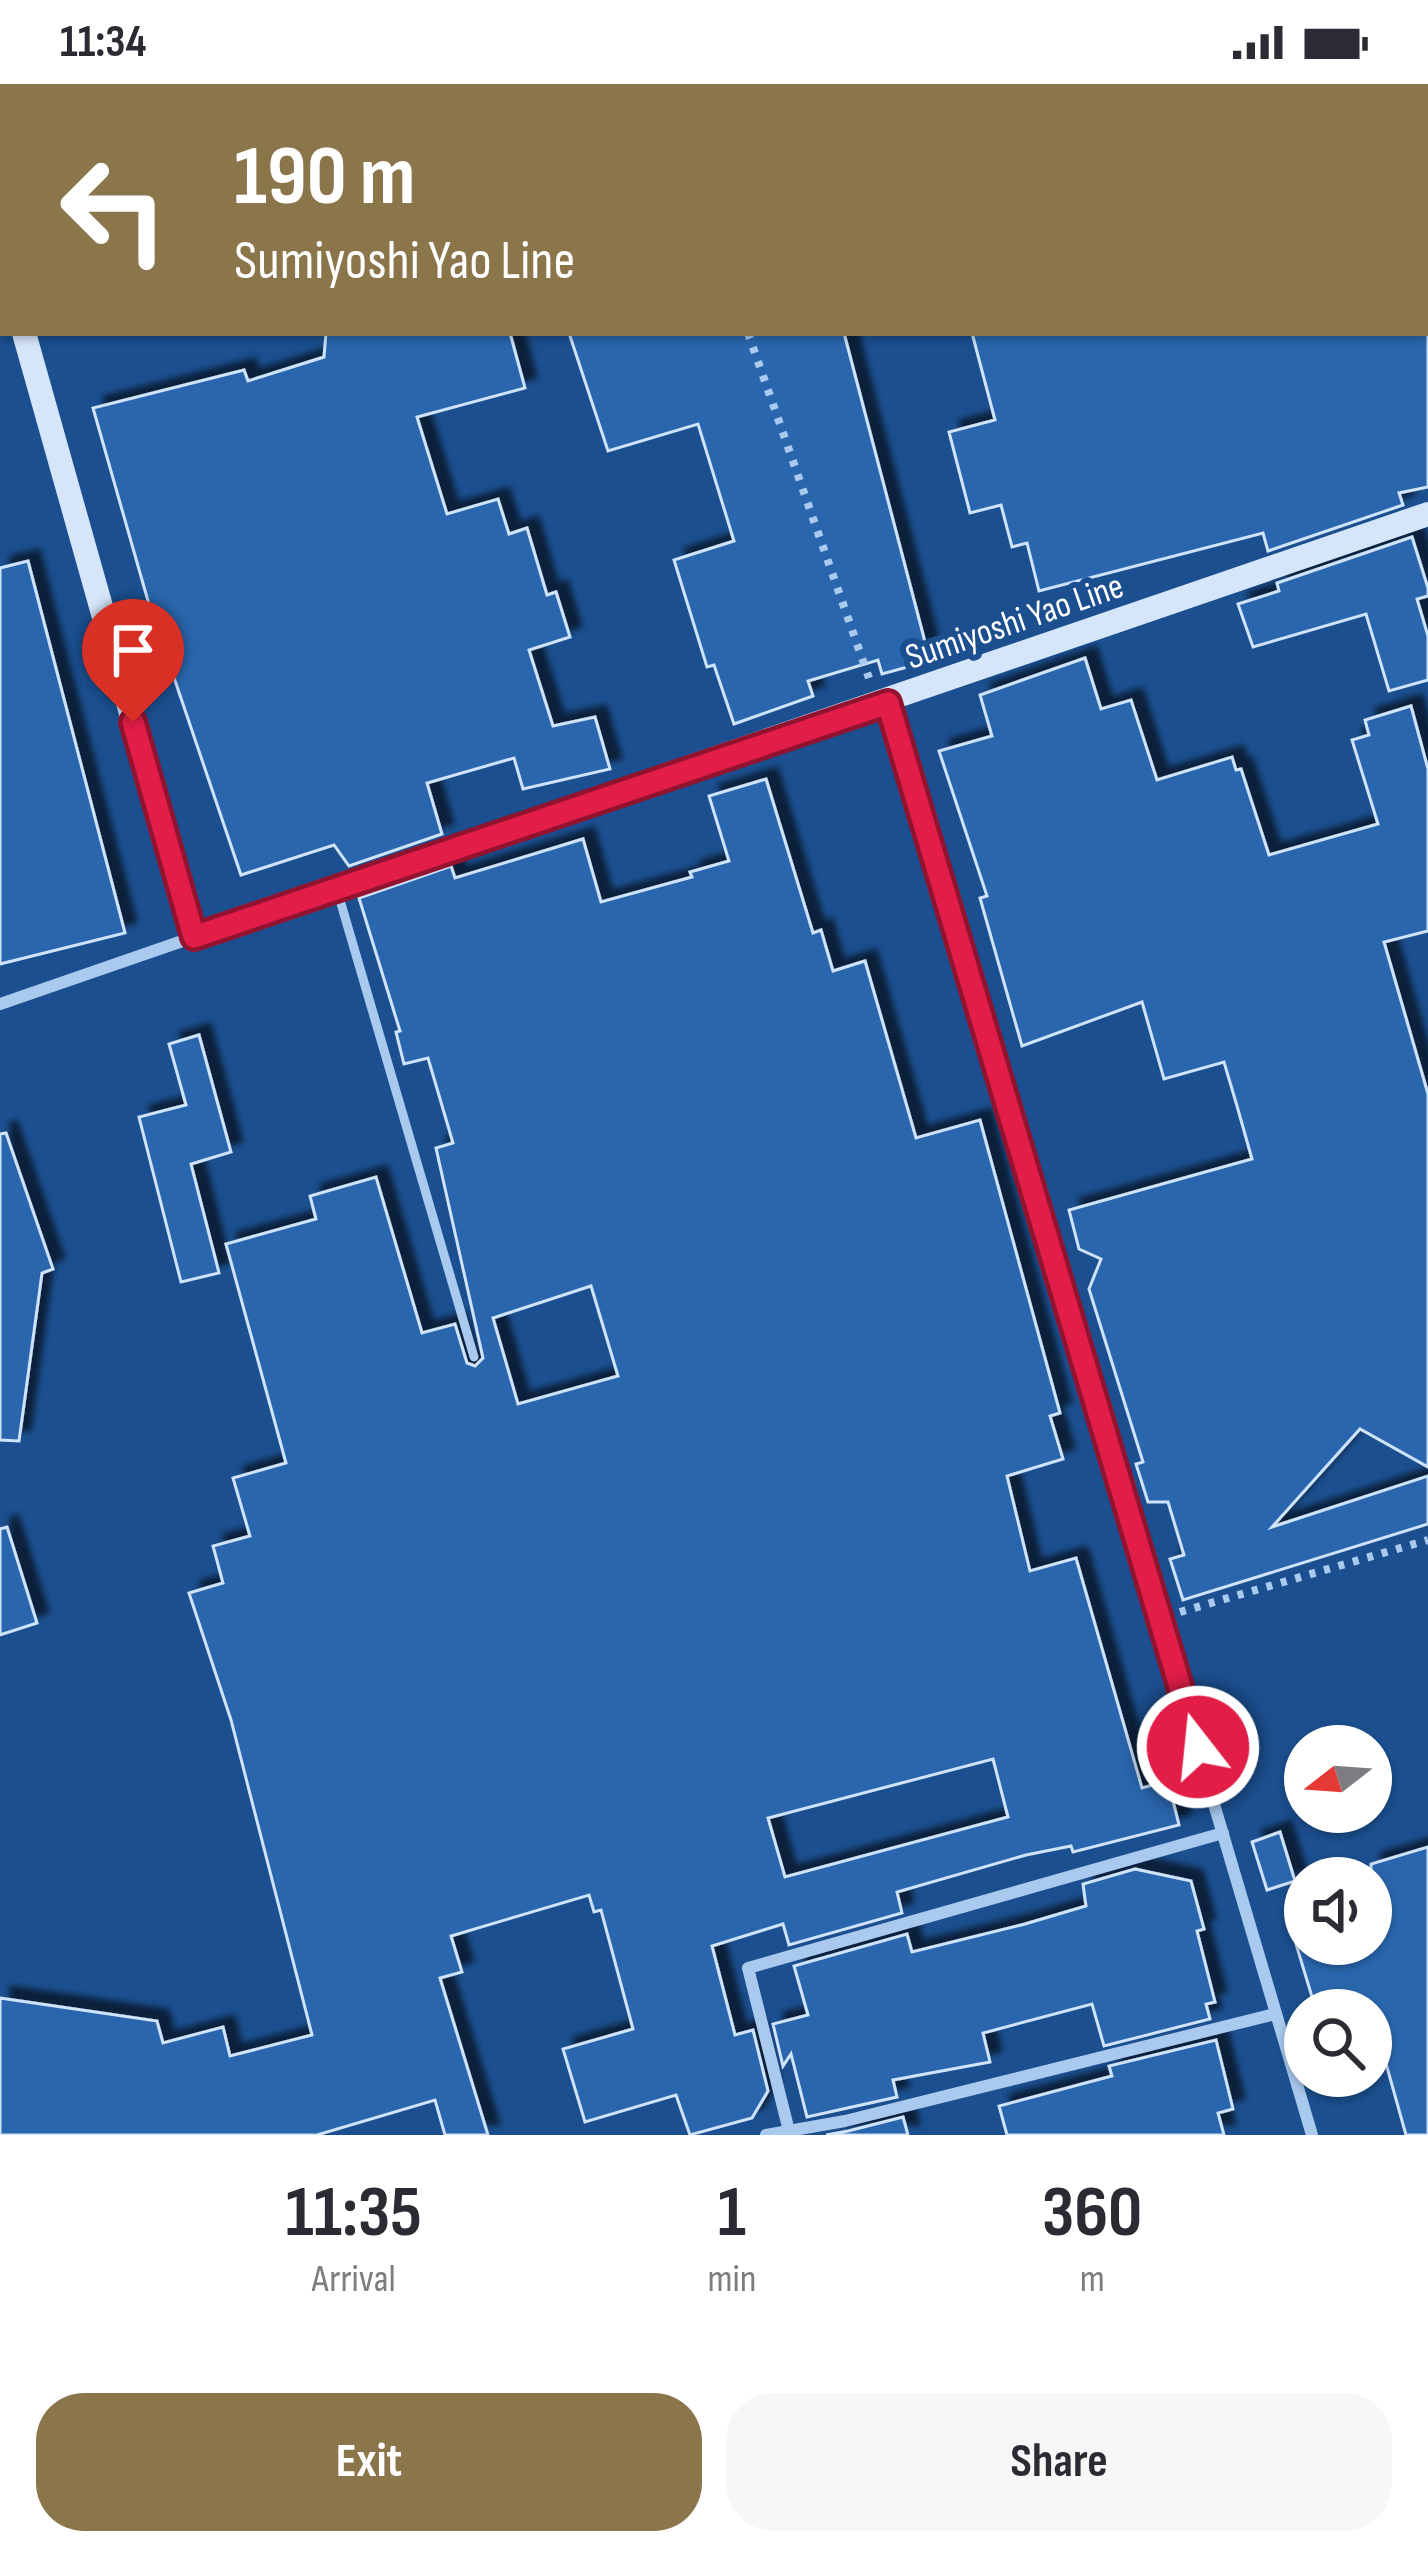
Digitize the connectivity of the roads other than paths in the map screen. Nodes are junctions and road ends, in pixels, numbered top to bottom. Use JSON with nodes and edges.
{"nodes":[{"id":1,"x":25,"y":336,"type":"edge"},
{"id":2,"x":1428,"y":514,"type":"edge"},
{"id":3,"x":888,"y":703,"type":"junction"},
{"id":4,"x":337,"y":889,"type":"junction"},
{"id":5,"x":194,"y":937,"type":"junction"},
{"id":6,"x":0,"y":1004,"type":"edge"},
{"id":7,"x":474,"y":1357,"type":"dead end"},
{"id":8,"x":1223,"y":1833,"type":"junction"},
{"id":9,"x":1275,"y":2014,"type":"junction"},
{"id":10,"x":847,"y":2128,"type":"edge"},
{"id":11,"x":789,"y":2131,"type":"junction"},
{"id":12,"x":766,"y":2135,"type":"edge"},
{"id":13,"x":1312,"y":2135,"type":"edge"}],
"edges":[{"from":1,"to":5,"type":"main road"},
{"from":2,"to":3,"type":"main road","name":"Sumiyoshi Yao Line"},
{"from":3,"to":4,"type":"main road","name":"Sumiyoshi Yao Line"},
{"from":3,"to":8,"type":"street"},
{"from":4,"to":5,"type":"main road","name":"Sumiyoshi Yao Line"},
{"from":4,"to":7,"type":"lane"},
{"from":5,"to":6,"type":"street"},
{"from":8,"to":9,"type":"street"},
{"from":8,"to":11,"type":"street"},
{"from":9,"to":10,"type":"street"},
{"from":9,"to":13,"type":"street"},
{"from":10,"to":11,"type":"street"},
{"from":11,"to":12,"type":"street"}]}
